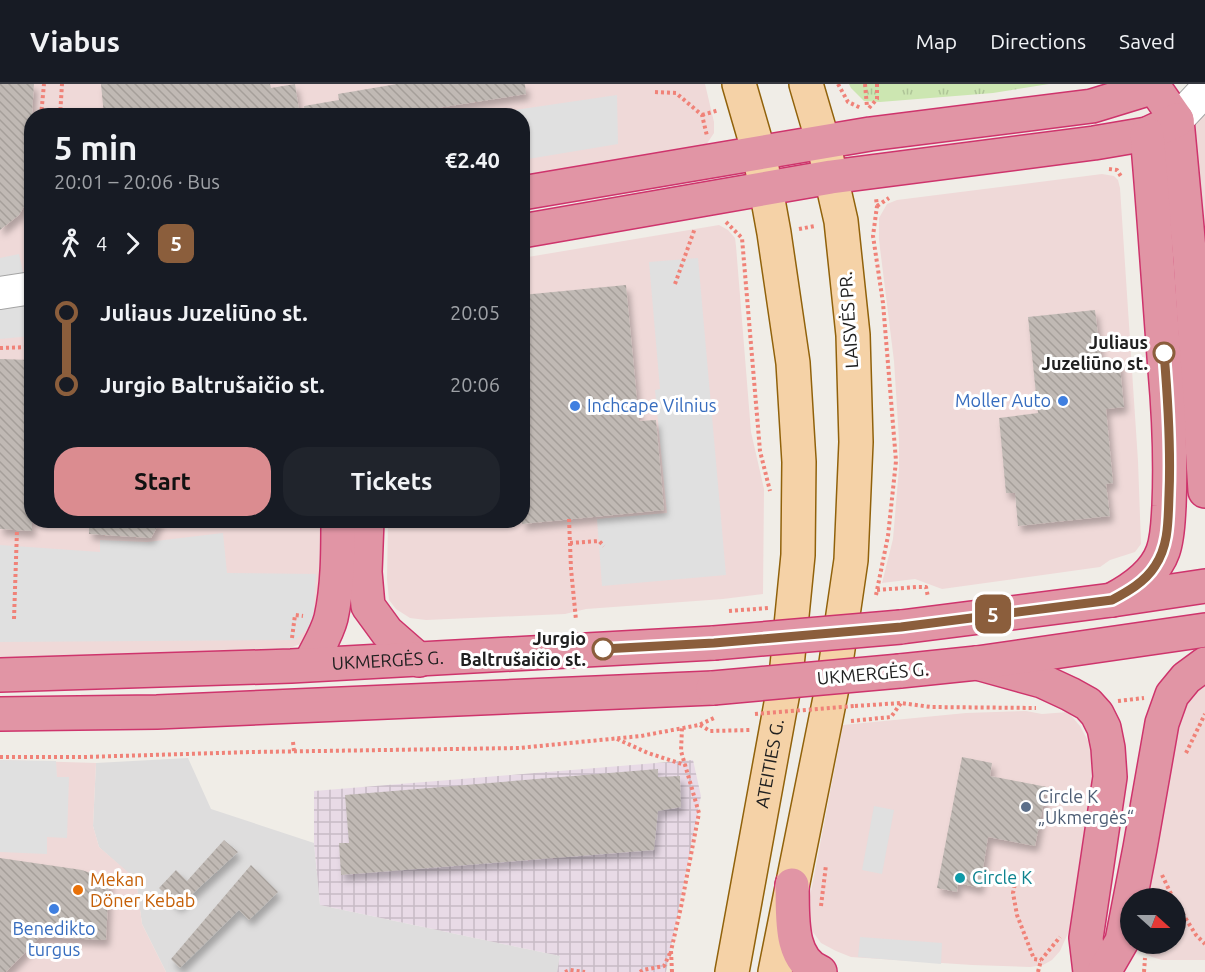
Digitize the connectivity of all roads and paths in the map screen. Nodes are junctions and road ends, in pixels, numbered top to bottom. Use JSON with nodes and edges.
{"nodes":[{"id":1,"x":44,"y":84,"type":"edge"},
{"id":2,"x":63,"y":84,"type":"edge"},
{"id":3,"x":738,"y":84,"type":"edge"},
{"id":4,"x":806,"y":84,"type":"edge"},
{"id":5,"x":838,"y":84,"type":"edge"},
{"id":6,"x":865,"y":84,"type":"edge"},
{"id":7,"x":877,"y":84,"type":"edge"},
{"id":8,"x":1157,"y":85,"type":"edge"},
{"id":9,"x":1205,"y":90,"type":"edge"},
{"id":10,"x":655,"y":93,"type":"dead end"},
{"id":11,"x":42,"y":108,"type":"edge"},
{"id":12,"x":61,"y":108,"type":"edge"},
{"id":13,"x":867,"y":111,"type":"junction"},
{"id":14,"x":702,"y":115,"type":"dead end"},
{"id":15,"x":1177,"y":120,"type":"junction"},
{"id":16,"x":1147,"y":134,"type":"junction"},
{"id":17,"x":823,"y":142,"type":"junction"},
{"id":18,"x":759,"y":153,"type":"junction"},
{"id":19,"x":1106,"y":168,"type":"dead end"},
{"id":20,"x":831,"y":177,"type":"junction"},
{"id":21,"x":1125,"y":181,"type":"dead end"},
{"id":22,"x":766,"y":189,"type":"junction"},
{"id":23,"x":530,"y":192,"type":"edge"},
{"id":24,"x":892,"y":196,"type":"dead end"},
{"id":25,"x":877,"y":206,"type":"dead end"},
{"id":26,"x":724,"y":220,"type":"dead end"},
{"id":27,"x":841,"y":221,"type":"junction"},
{"id":28,"x":697,"y":225,"type":"dead end"},
{"id":29,"x":530,"y":230,"type":"edge"},
{"id":30,"x":774,"y":233,"type":"junction"},
{"id":31,"x":742,"y":238,"type":"junction"},
{"id":32,"x":675,"y":284,"type":"dead end"},
{"id":33,"x":24,"y":289,"type":"edge"},
{"id":34,"x":0,"y":293,"type":"edge"},
{"id":35,"x":0,"y":348,"type":"edge"},
{"id":36,"x":24,"y":348,"type":"edge"},
{"id":37,"x":1205,"y":491,"type":"edge"},
{"id":38,"x":772,"y":497,"type":"dead end"},
{"id":39,"x":569,"y":519,"type":"dead end"},
{"id":40,"x":338,"y":528,"type":"edge"},
{"id":41,"x":367,"y":528,"type":"edge"},
{"id":42,"x":17,"y":530,"type":"dead end"},
{"id":43,"x":570,"y":543,"type":"junction"},
{"id":44,"x":604,"y":546,"type":"dead end"},
{"id":45,"x":1205,"y":586,"type":"edge"},
{"id":46,"x":876,"y":590,"type":"dead end"},
{"id":47,"x":769,"y":597,"type":"dead end"},
{"id":48,"x":928,"y":598,"type":"dead end"},
{"id":49,"x":1112,"y":600,"type":"junction"},
{"id":50,"x":729,"y":611,"type":"dead end"},
{"id":51,"x":295,"y":615,"type":"dead end"},
{"id":52,"x":14,"y":620,"type":"dead end"},
{"id":53,"x":576,"y":620,"type":"dead end"},
{"id":54,"x":1205,"y":630,"type":"edge"},
{"id":55,"x":300,"y":656,"type":"junction"},
{"id":56,"x":419,"y":660,"type":"junction"},
{"id":57,"x":977,"y":663,"type":"junction"},
{"id":58,"x":1205,"y":664,"type":"edge"},
{"id":59,"x":0,"y":675,"type":"edge"},
{"id":60,"x":901,"y":687,"type":"junction"},
{"id":61,"x":1172,"y":695,"type":"junction"},
{"id":62,"x":714,"y":703,"type":"junction"},
{"id":63,"x":1088,"y":704,"type":"junction"},
{"id":64,"x":755,"y":708,"type":"dead end"},
{"id":65,"x":1038,"y":708,"type":"dead end"},
{"id":66,"x":0,"y":714,"type":"edge"},
{"id":67,"x":850,"y":721,"type":"dead end"},
{"id":68,"x":699,"y":725,"type":"junction"},
{"id":69,"x":682,"y":728,"type":"junction"},
{"id":70,"x":752,"y":729,"type":"dead end"},
{"id":71,"x":617,"y":738,"type":"junction"},
{"id":72,"x":293,"y":742,"type":"dead end"},
{"id":73,"x":294,"y":751,"type":"junction"},
{"id":74,"x":0,"y":757,"type":"edge"},
{"id":75,"x":685,"y":765,"type":"junction"},
{"id":76,"x":1160,"y":870,"type":"dead end"},
{"id":77,"x":1016,"y":879,"type":"dead end"},
{"id":78,"x":792,"y":885,"type":"junction"},
{"id":79,"x":1168,"y":888,"type":"edge"},
{"id":80,"x":1186,"y":919,"type":"edge"},
{"id":81,"x":1205,"y":944,"type":"edge"},
{"id":82,"x":671,"y":951,"type":"junction"},
{"id":83,"x":1041,"y":960,"type":"dead end"},
{"id":84,"x":565,"y":972,"type":"edge"},
{"id":85,"x":585,"y":972,"type":"edge"},
{"id":86,"x":640,"y":972,"type":"edge"},
{"id":87,"x":672,"y":972,"type":"edge"},
{"id":88,"x":732,"y":972,"type":"edge"},
{"id":89,"x":775,"y":972,"type":"edge"},
{"id":90,"x":820,"y":972,"type":"edge"},
{"id":91,"x":1090,"y":972,"type":"edge"},
{"id":92,"x":1104,"y":972,"type":"edge"}],
"edges":[{"from":1,"to":11,"type":"path"},
{"from":2,"to":12,"type":"path"},
{"from":3,"to":18,"type":"main road"},
{"from":4,"to":17,"type":"main road","name":"LAISVĖS PR."},
{"from":5,"to":13,"type":"path"},
{"from":6,"to":13,"type":"path"},
{"from":7,"to":13,"type":"path"},
{"from":8,"to":15,"type":"highway"},
{"from":8,"to":16,"type":"street"},
{"from":8,"to":17,"type":"highway"},
{"from":9,"to":15,"type":"street"},
{"from":10,"to":14,"type":"path"},
{"from":15,"to":16,"type":"highway"},
{"from":15,"to":37,"type":"highway"},
{"from":16,"to":20,"type":"highway"},
{"from":16,"to":49,"type":"highway"},
{"from":17,"to":18,"type":"highway"},
{"from":17,"to":20,"type":"main road","name":"LAISVĖS PR."},
{"from":18,"to":22,"type":"main road"},
{"from":18,"to":23,"type":"highway"},
{"from":19,"to":21,"type":"path"},
{"from":20,"to":22,"type":"highway"},
{"from":20,"to":27,"type":"main road","name":"LAISVĖS PR."},
{"from":22,"to":29,"type":"highway"},
{"from":22,"to":30,"type":"main road"},
{"from":24,"to":25,"type":"path"},
{"from":26,"to":31,"type":"path"},
{"from":27,"to":30,"type":"path"},
{"from":27,"to":78,"type":"main road","name":"LAISVĖS PR."},
{"from":28,"to":32,"type":"path"},
{"from":30,"to":31,"type":"path"},
{"from":30,"to":88,"type":"main road","name":"ATEITIES G."},
{"from":31,"to":38,"type":"path"},
{"from":33,"to":34,"type":"street"},
{"from":35,"to":36,"type":"path"},
{"from":39,"to":43,"type":"path"},
{"from":40,"to":55,"type":"highway"},
{"from":41,"to":56,"type":"highway"},
{"from":42,"to":52,"type":"path"},
{"from":43,"to":44,"type":"path"},
{"from":43,"to":53,"type":"path"},
{"from":45,"to":49,"type":"highway","name":"UKMERGĖS G."},
{"from":46,"to":48,"type":"path"},
{"from":47,"to":50,"type":"path"},
{"from":49,"to":56,"type":"highway","name":"UKMERGĖS G.","bridge":true},
{"from":51,"to":55,"type":"path"},
{"from":54,"to":57,"type":"highway","name":"UKMERGĖS G."},
{"from":55,"to":56,"type":"highway","name":"UKMERGĖS G."},
{"from":55,"to":59,"type":"highway","name":"UKMERGĖS G."},
{"from":57,"to":60,"type":"highway","name":"UKMERGĖS G."},
{"from":57,"to":63,"type":"highway"},
{"from":58,"to":61,"type":"highway"},
{"from":60,"to":62,"type":"highway","name":"UKMERGĖS G.","bridge":true},
{"from":60,"to":64,"type":"path","bridge":true},
{"from":60,"to":65,"type":"path"},
{"from":60,"to":67,"type":"path"},
{"from":61,"to":63,"type":"path"},
{"from":61,"to":92,"type":"highway"},
{"from":62,"to":66,"type":"highway","name":"UKMERGĖS G."},
{"from":62,"to":68,"type":"path"},
{"from":63,"to":91,"type":"highway"},
{"from":68,"to":69,"type":"path"},
{"from":68,"to":70,"type":"path"},
{"from":69,"to":71,"type":"path"},
{"from":69,"to":75,"type":"path"},
{"from":71,"to":73,"type":"path"},
{"from":71,"to":75,"type":"path"},
{"from":72,"to":73,"type":"path"},
{"from":73,"to":74,"type":"path"},
{"from":75,"to":82,"type":"path"},
{"from":76,"to":79,"type":"path"},
{"from":77,"to":83,"type":"path"},
{"from":78,"to":89,"type":"main road"},
{"from":78,"to":90,"type":"highway"},
{"from":80,"to":81,"type":"path"},
{"from":82,"to":86,"type":"path"},
{"from":82,"to":87,"type":"path"},
{"from":84,"to":85,"type":"path"}]}
